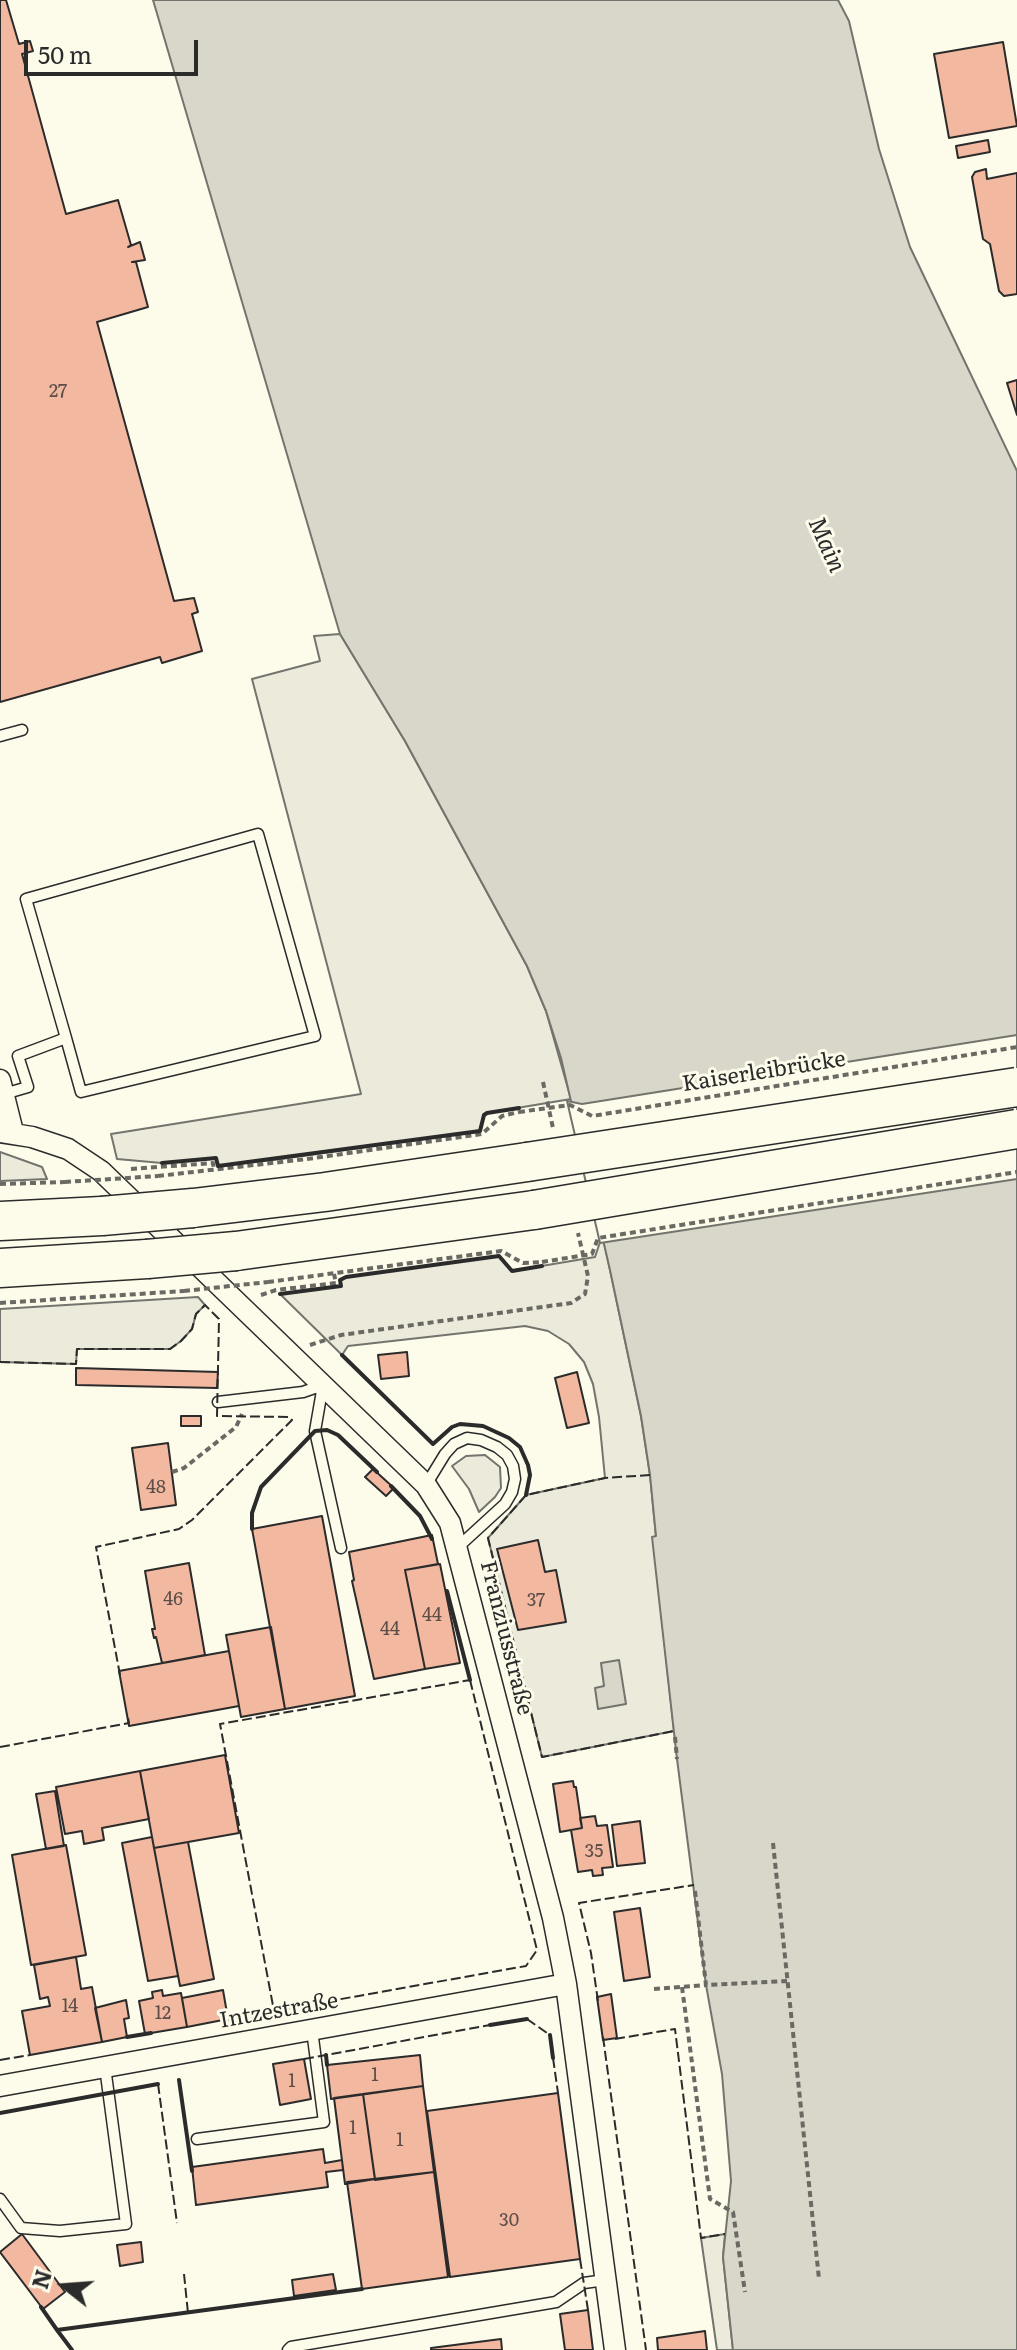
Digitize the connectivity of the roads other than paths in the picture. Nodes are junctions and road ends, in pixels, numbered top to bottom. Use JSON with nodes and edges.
{"nodes":[{"id":1,"x":22,"y":730,"type":"dead end"},
{"id":2,"x":0,"y":736,"type":"edge"},
{"id":3,"x":66,"y":1038,"type":"junction"},
{"id":4,"x":2,"y":1087,"type":"edge"},
{"id":5,"x":1017,"y":1087,"type":"edge"},
{"id":6,"x":1017,"y":1129,"type":"edge"},
{"id":7,"x":6,"y":1132,"type":"edge"},
{"id":8,"x":0,"y":1221,"type":"edge"},
{"id":9,"x":0,"y":1268,"type":"edge"},
{"id":10,"x":323,"y":1385,"type":"junction"},
{"id":11,"x":218,"y":1402,"type":"dead end"},
{"id":12,"x":426,"y":1485,"type":"junction"},
{"id":13,"x":458,"y":1547,"type":"junction"},
{"id":14,"x":341,"y":1548,"type":"dead end"},
{"id":15,"x":566,"y":1984,"type":"junction"},
{"id":16,"x":312,"y":2030,"type":"junction"},
{"id":17,"x":105,"y":2067,"type":"junction"},
{"id":18,"x":0,"y":2086,"type":"edge"},
{"id":19,"x":197,"y":2139,"type":"dead end"},
{"id":20,"x":0,"y":2199,"type":"edge"},
{"id":21,"x":605,"y":2280,"type":"junction"},
{"id":22,"x":288,"y":2350,"type":"edge"},
{"id":23,"x":615,"y":2350,"type":"edge"}],
"edges":[{"from":1,"to":2,"type":"lane"},
{"from":3,"to":3,"type":"lane"},
{"from":3,"to":4,"type":"lane"},
{"from":4,"to":7,"type":"street"},
{"from":5,"to":8,"type":"highway","bridge":true},
{"from":6,"to":9,"type":"highway","bridge":true},
{"from":7,"to":10,"type":"street","name":"Franziusstraße"},
{"from":10,"to":11,"type":"lane"},
{"from":10,"to":12,"type":"street","name":"Franziusstraße"},
{"from":10,"to":14,"type":"lane"},
{"from":12,"to":13,"type":"street","name":"Franziusstraße"},
{"from":12,"to":13,"type":"lane"},
{"from":13,"to":15,"type":"street","name":"Franziusstraße"},
{"from":15,"to":16,"type":"street","name":"Intzestraße"},
{"from":15,"to":21,"type":"street","name":"Franziusstraße"},
{"from":16,"to":17,"type":"street","name":"Intzestraße"},
{"from":16,"to":19,"type":"lane"},
{"from":17,"to":18,"type":"street","name":"Intzestraße"},
{"from":17,"to":20,"type":"lane"},
{"from":21,"to":22,"type":"lane"},
{"from":21,"to":23,"type":"street","name":"Franziusstraße"}]}
